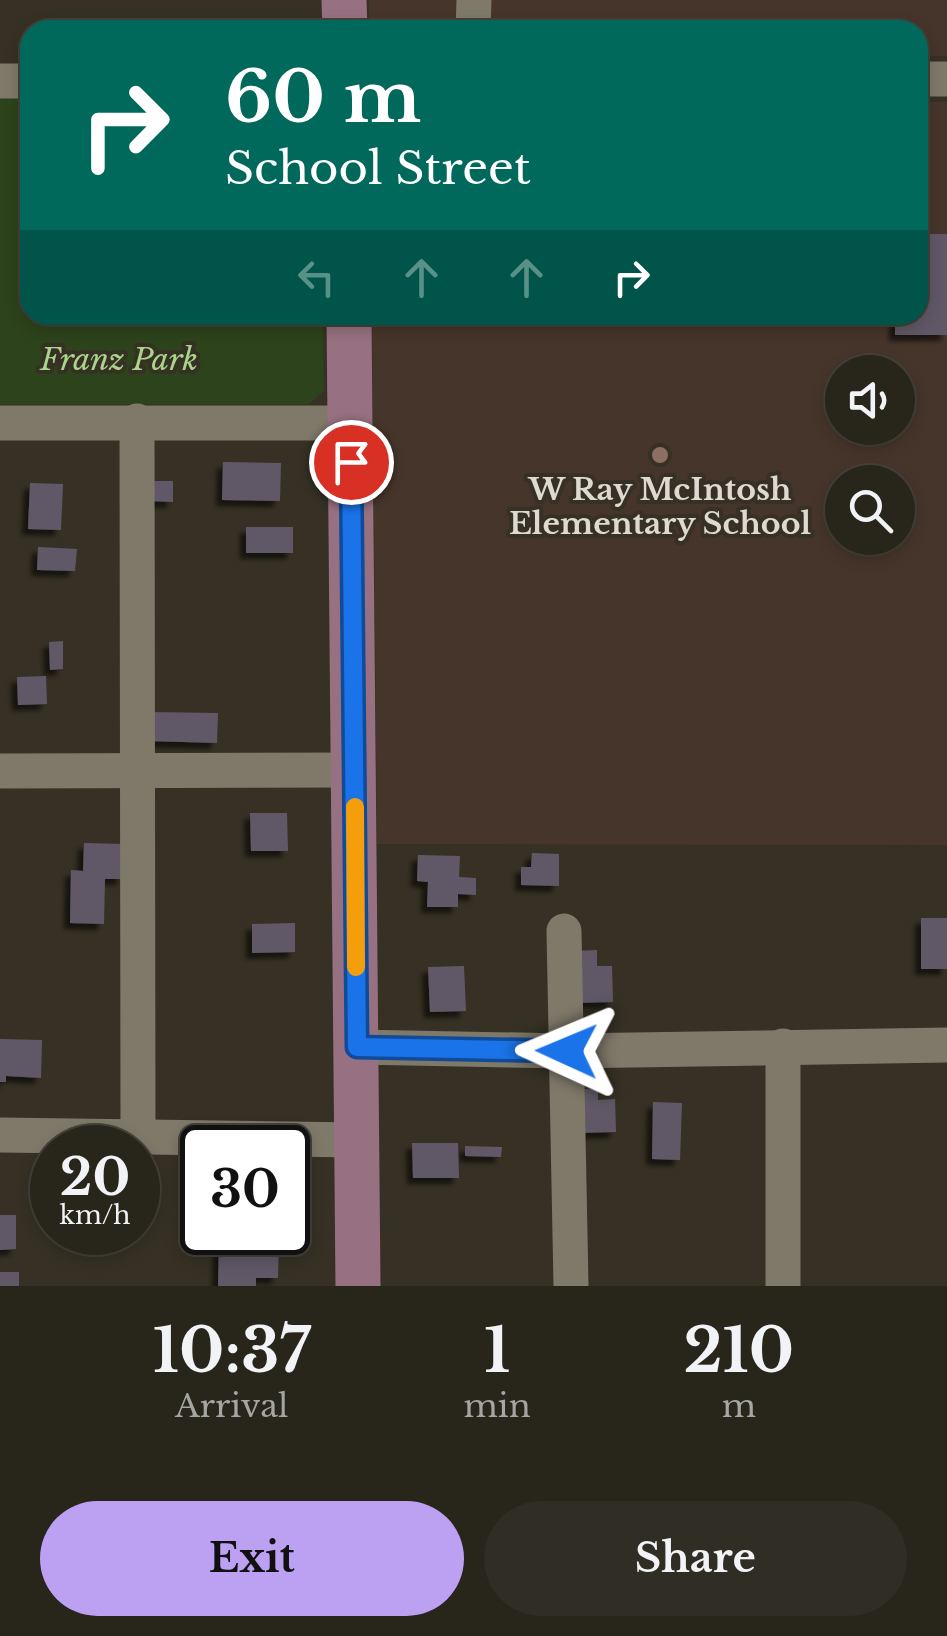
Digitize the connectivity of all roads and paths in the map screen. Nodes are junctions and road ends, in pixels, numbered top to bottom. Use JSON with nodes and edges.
{"nodes":[{"id":1,"x":349,"y":325,"type":"edge"},
{"id":2,"x":137,"y":421,"type":"junction"},
{"id":3,"x":350,"y":423,"type":"junction"},
{"id":4,"x":0,"y":424,"type":"edge"},
{"id":5,"x":354,"y":770,"type":"junction"},
{"id":6,"x":0,"y":771,"type":"edge"},
{"id":7,"x":140,"y":771,"type":"junction"},
{"id":8,"x":564,"y":931,"type":"dead end"},
{"id":9,"x":947,"y":1044,"type":"edge"},
{"id":10,"x":783,"y":1046,"type":"junction"},
{"id":11,"x":357,"y":1047,"type":"junction"},
{"id":12,"x":567,"y":1051,"type":"junction"},
{"id":13,"x":138,"y":1125,"type":"edge"},
{"id":14,"x":0,"y":1135,"type":"edge"},
{"id":15,"x":30,"y":1136,"type":"edge"},
{"id":16,"x":160,"y":1138,"type":"edge"},
{"id":17,"x":356,"y":1140,"type":"junction"},
{"id":18,"x":358,"y":1286,"type":"edge"},
{"id":19,"x":570,"y":1286,"type":"edge"},
{"id":20,"x":783,"y":1286,"type":"edge"}],
"edges":[{"from":1,"to":3,"type":"main road"},
{"from":2,"to":3,"type":"street"},
{"from":2,"to":4,"type":"street"},
{"from":2,"to":7,"type":"street"},
{"from":3,"to":5,"type":"main road"},
{"from":5,"to":7,"type":"street"},
{"from":5,"to":11,"type":"main road"},
{"from":6,"to":7,"type":"street"},
{"from":7,"to":13,"type":"street"},
{"from":8,"to":12,"type":"street"},
{"from":9,"to":10,"type":"street"},
{"from":10,"to":12,"type":"street"},
{"from":10,"to":20,"type":"street"},
{"from":11,"to":12,"type":"street"},
{"from":11,"to":17,"type":"main road"},
{"from":12,"to":19,"type":"street"},
{"from":14,"to":15,"type":"street"},
{"from":16,"to":17,"type":"street"},
{"from":17,"to":18,"type":"main road"}]}
